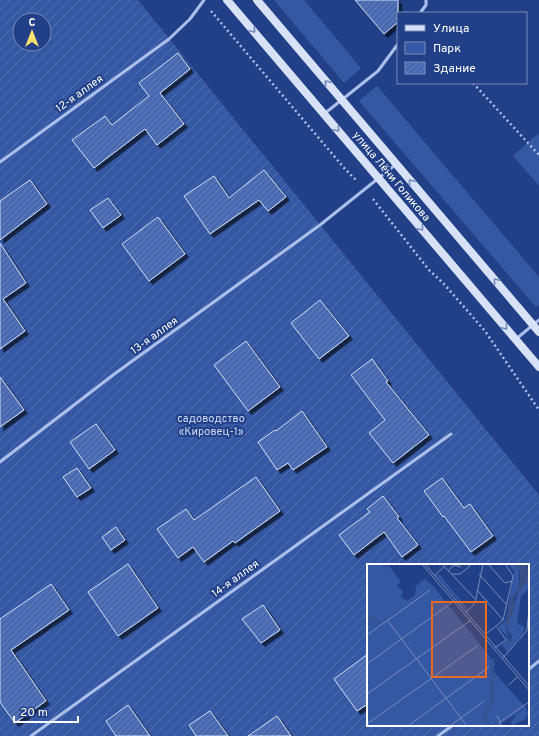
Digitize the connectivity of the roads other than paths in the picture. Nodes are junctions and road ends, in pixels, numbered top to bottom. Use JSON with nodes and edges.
{"nodes":[{"id":1,"x":228,"y":0,"type":"edge"},
{"id":2,"x":256,"y":0,"type":"edge"},
{"id":3,"x":426,"y":0,"type":"edge"},
{"id":4,"x":204,"y":1,"type":"edge"},
{"id":5,"x":421,"y":12,"type":"edge"},
{"id":6,"x":397,"y":45,"type":"edge"},
{"id":7,"x":341,"y":100,"type":"junction"},
{"id":8,"x":324,"y":114,"type":"junction"},
{"id":9,"x":0,"y":162,"type":"edge"},
{"id":10,"x":396,"y":164,"type":"junction"},
{"id":11,"x":379,"y":178,"type":"junction"},
{"id":12,"x":536,"y":322,"type":"edge"},
{"id":13,"x":539,"y":332,"type":"edge"},
{"id":14,"x":516,"y":339,"type":"junction"},
{"id":15,"x":539,"y":367,"type":"edge"},
{"id":16,"x":451,"y":434,"type":"dead end"},
{"id":17,"x":0,"y":462,"type":"edge"},
{"id":18,"x":539,"y":662,"type":"edge"},
{"id":19,"x":529,"y":669,"type":"edge"},
{"id":20,"x":452,"y":726,"type":"edge"},
{"id":21,"x":31,"y":736,"type":"edge"},
{"id":22,"x":438,"y":736,"type":"edge"}],
"edges":[{"from":1,"to":8,"type":"street","name":"улица Лёни Голикова","one_way":true},
{"from":7,"to":2,"type":"street","name":"улица Лёни Голикова","one_way":true},
{"from":3,"to":5,"type":"lane"},
{"from":4,"to":9,"type":"lane","name":"12-я аллея"},
{"from":6,"to":7,"type":"lane"},
{"from":7,"to":8,"type":"lane"},
{"from":7,"to":10,"type":"street","name":"улица Лёни Голикова"},
{"from":8,"to":11,"type":"street","name":"улица Лёни Голикова","one_way":true},
{"from":10,"to":11,"type":"lane","name":"13-я аллея"},
{"from":12,"to":10,"type":"street","name":"улица Лёни Голикова","one_way":true},
{"from":11,"to":14,"type":"street","name":"улица Лёни Голикова","one_way":true},
{"from":11,"to":17,"type":"lane","name":"13-я аллея"},
{"from":12,"to":13,"type":"street","name":"улица Лёни Голикова"},
{"from":12,"to":14,"type":"lane"},
{"from":14,"to":15,"type":"street","name":"улица Лёни Голикова"},
{"from":16,"to":21,"type":"lane","name":"14-я аллея"},
{"from":18,"to":19,"type":"lane"},
{"from":20,"to":22,"type":"lane"}]}
